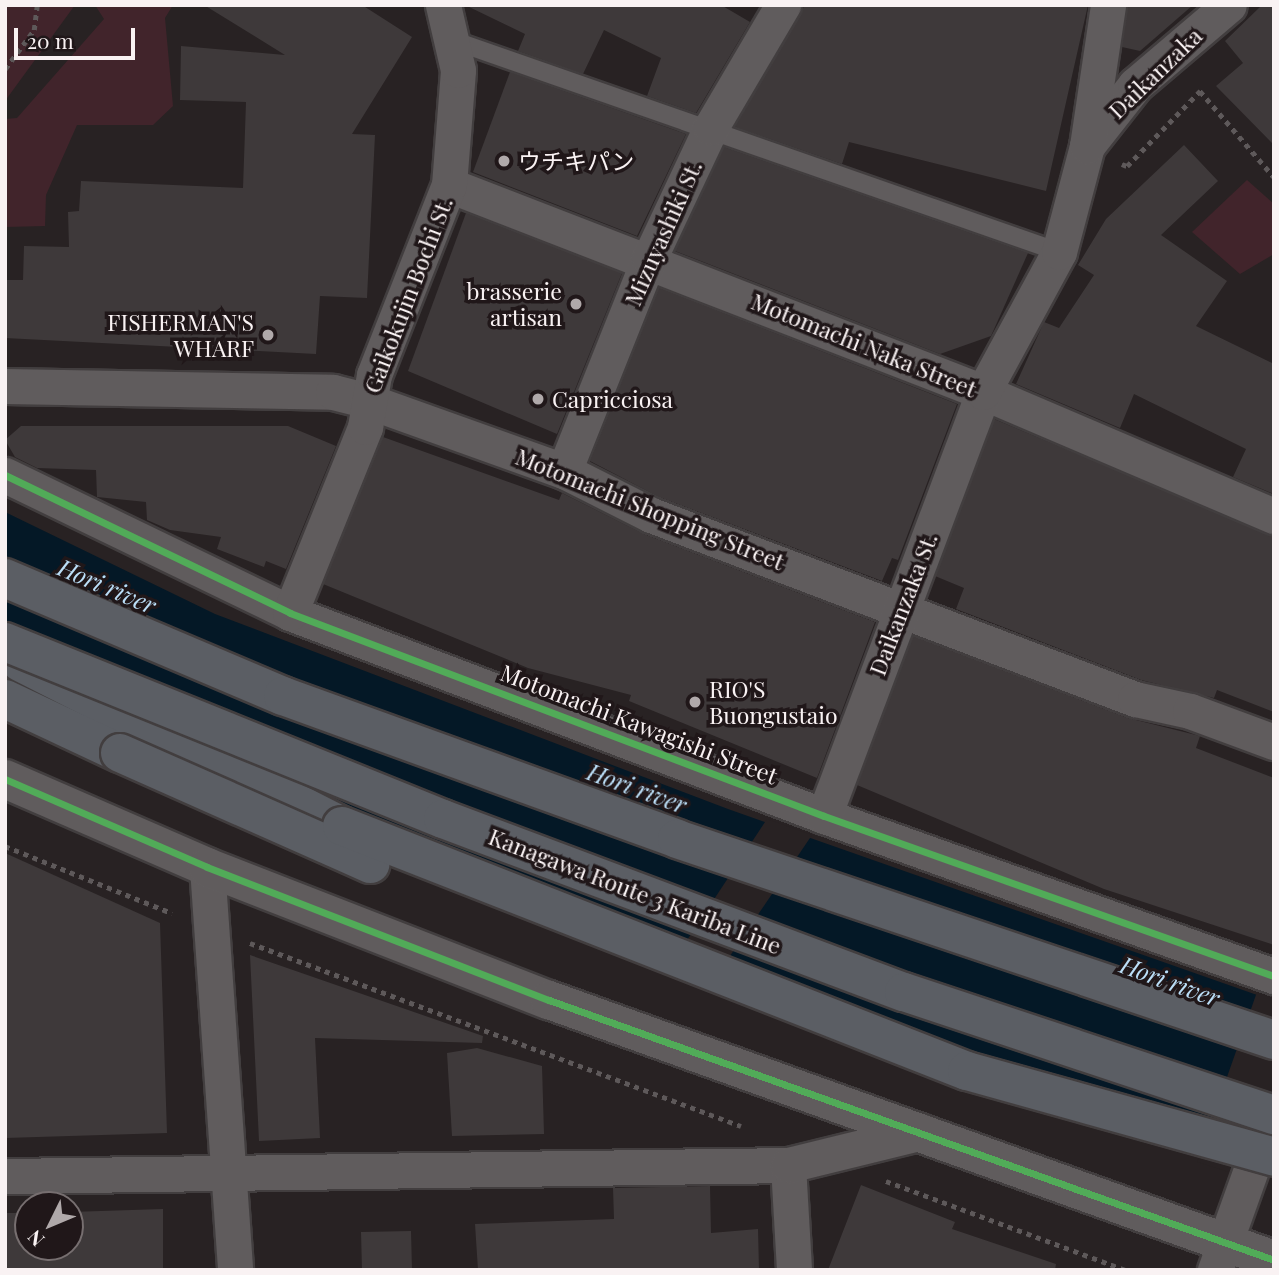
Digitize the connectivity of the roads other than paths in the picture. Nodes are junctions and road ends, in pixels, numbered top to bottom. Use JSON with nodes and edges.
{"nodes":[{"id":1,"x":443,"y":5,"type":"edge"},
{"id":2,"x":783,"y":5,"type":"edge"},
{"id":3,"x":1108,"y":5,"type":"edge"},
{"id":4,"x":1229,"y":5,"type":"edge"},
{"id":5,"x":452,"y":40,"type":"junction"},
{"id":6,"x":711,"y":127,"type":"junction"},
{"id":7,"x":1087,"y":146,"type":"junction"},
{"id":8,"x":449,"y":185,"type":"junction"},
{"id":9,"x":1059,"y":252,"type":"junction"},
{"id":10,"x":649,"y":259,"type":"junction"},
{"id":11,"x":5,"y":386,"type":"edge"},
{"id":12,"x":983,"y":392,"type":"junction"},
{"id":13,"x":368,"y":401,"type":"junction"},
{"id":14,"x":564,"y":471,"type":"junction"},
{"id":15,"x":5,"y":475,"type":"edge"},
{"id":16,"x":1274,"y":516,"type":"edge"},
{"id":17,"x":5,"y":578,"type":"edge"},
{"id":18,"x":901,"y":609,"type":"junction"},
{"id":19,"x":290,"y":613,"type":"junction"},
{"id":20,"x":5,"y":642,"type":"edge"},
{"id":21,"x":5,"y":654,"type":"edge"},
{"id":22,"x":5,"y":699,"type":"edge"},
{"id":23,"x":1274,"y":742,"type":"edge"},
{"id":24,"x":5,"y":779,"type":"edge"},
{"id":25,"x":824,"y":816,"type":"junction"},
{"id":26,"x":207,"y":867,"type":"junction"},
{"id":27,"x":1274,"y":976,"type":"edge"},
{"id":28,"x":816,"y":1014,"type":"junction"},
{"id":29,"x":1274,"y":1040,"type":"edge"},
{"id":30,"x":1274,"y":1106,"type":"edge"},
{"id":31,"x":1274,"y":1115,"type":"edge"},
{"id":32,"x":922,"y":1132,"type":"junction"},
{"id":33,"x":788,"y":1165,"type":"junction"},
{"id":34,"x":1260,"y":1168,"type":"edge"},
{"id":35,"x":231,"y":1173,"type":"junction"},
{"id":36,"x":5,"y":1176,"type":"edge"},
{"id":37,"x":1219,"y":1258,"type":"edge"},
{"id":38,"x":1274,"y":1260,"type":"edge"},
{"id":39,"x":235,"y":1270,"type":"edge"},
{"id":40,"x":794,"y":1270,"type":"edge"}],
"edges":[{"from":1,"to":5,"type":"street","name":"Gaikokujin Bochi St."},
{"from":2,"to":6,"type":"street","name":"Mizuyashiki St."},
{"from":3,"to":7,"type":"street","name":"Daikanzaka St."},
{"from":4,"to":7,"type":"street","name":"Daikanzaka"},
{"from":5,"to":6,"type":"lane"},
{"from":5,"to":8,"type":"street","name":"Gaikokujin Bochi St."},
{"from":6,"to":9,"type":"lane"},
{"from":6,"to":10,"type":"street","name":"Mizuyashiki St."},
{"from":7,"to":9,"type":"street","name":"Daikanzaka St."},
{"from":8,"to":10,"type":"street","name":"Motomachi Naka Street"},
{"from":8,"to":13,"type":"street","name":"Gaikokujin Bochi St."},
{"from":9,"to":12,"type":"street","name":"Daikanzaka St."},
{"from":10,"to":12,"type":"street","name":"Motomachi Naka Street"},
{"from":10,"to":14,"type":"street","name":"Mizuyashiki St."},
{"from":11,"to":13,"type":"street","name":"Motomachi Shopping Street"},
{"from":12,"to":16,"type":"street","name":"Motomachi Naka Street"},
{"from":12,"to":18,"type":"street","name":"Daikanzaka St."},
{"from":13,"to":14,"type":"street","name":"Motomachi Shopping Street"},
{"from":13,"to":19,"type":"street","name":"Gaikokujin Bochi St."},
{"from":14,"to":18,"type":"street","name":"Motomachi Shopping Street"},
{"from":15,"to":19,"type":"street","name":"Motomachi Kawagishi Street"},
{"from":17,"to":29,"type":"highway","bridge":true},
{"from":18,"to":23,"type":"street","name":"Motomachi Shopping Street"},
{"from":18,"to":25,"type":"street","name":"Daikanzaka St."},
{"from":19,"to":25,"type":"street","name":"Motomachi Kawagishi Street"},
{"from":20,"to":31,"type":"highway","name":"Kanagawa Route 3 Kariba Line","bridge":true},
{"from":21,"to":28,"type":"highway","bridge":true},
{"from":22,"to":28,"type":"highway","bridge":true},
{"from":24,"to":26,"type":"street"},
{"from":25,"to":27,"type":"street","name":"Motomachi Kawagishi Street"},
{"from":26,"to":32,"type":"street"},
{"from":26,"to":35,"type":"street"},
{"from":28,"to":34,"type":"highway","bridge":true},
{"from":30,"to":34,"type":"street","bridge":true},
{"from":32,"to":33,"type":"street"},
{"from":32,"to":37,"type":"street"},
{"from":33,"to":35,"type":"street"},
{"from":33,"to":40,"type":"street"},
{"from":34,"to":37,"type":"street"},
{"from":35,"to":36,"type":"street"},
{"from":35,"to":39,"type":"street"},
{"from":37,"to":38,"type":"street"}]}
